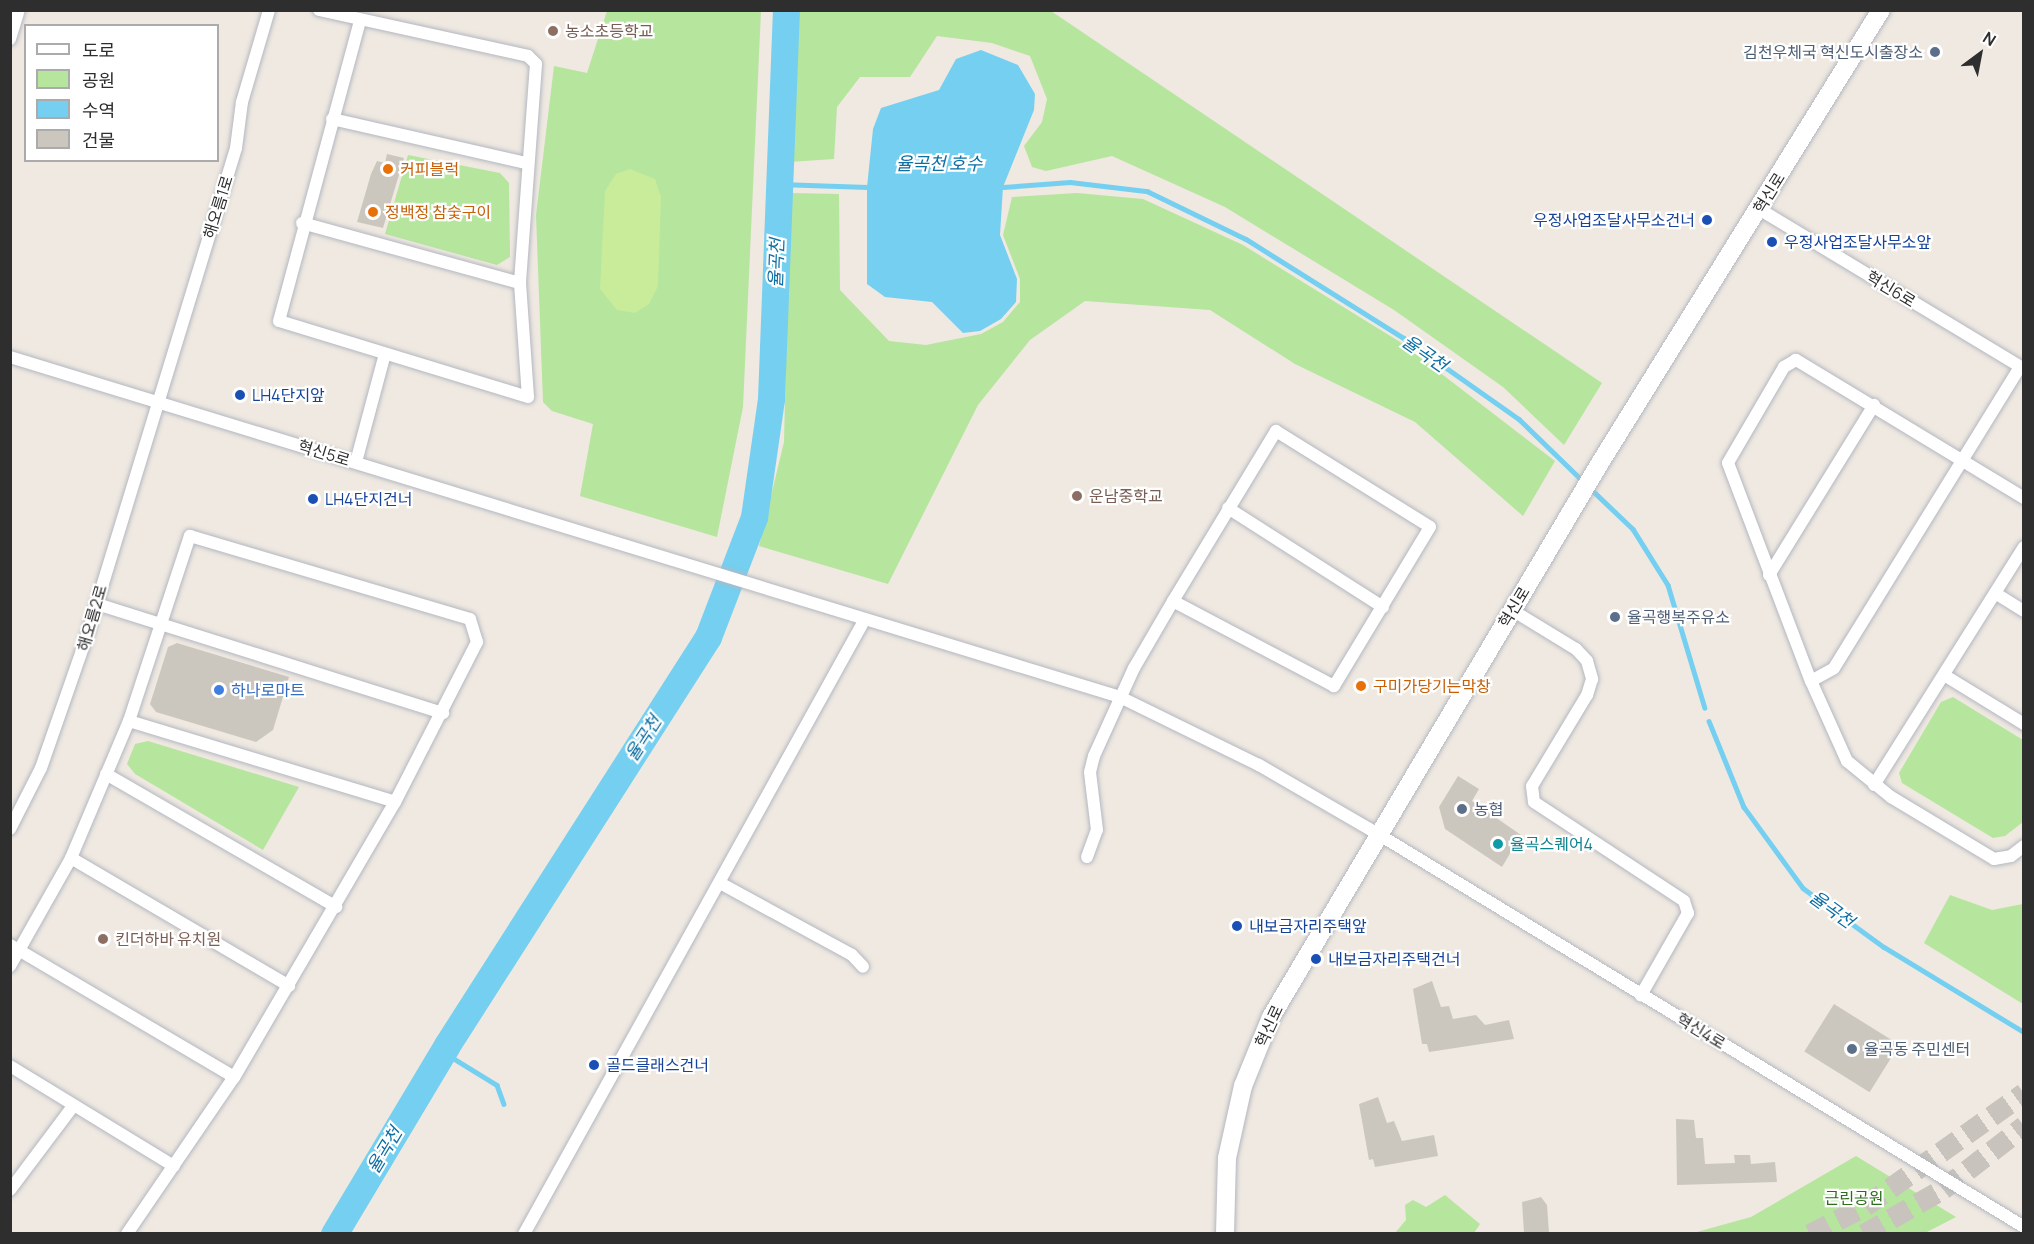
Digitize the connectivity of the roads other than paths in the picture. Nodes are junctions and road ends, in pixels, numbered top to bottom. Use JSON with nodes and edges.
{"nodes":[{"id":1,"x":19,"y":10,"type":"edge"},
{"id":2,"x":269,"y":10,"type":"edge"},
{"id":3,"x":319,"y":10,"type":"edge"},
{"id":4,"x":1881,"y":10,"type":"edge"},
{"id":5,"x":360,"y":21,"type":"junction"},
{"id":6,"x":10,"y":39,"type":"edge"},
{"id":7,"x":332,"y":119,"type":"junction"},
{"id":8,"x":526,"y":163,"type":"junction"},
{"id":9,"x":1759,"y":209,"type":"junction"},
{"id":10,"x":302,"y":223,"type":"junction"},
{"id":11,"x":520,"y":283,"type":"junction"},
{"id":12,"x":385,"y":354,"type":"junction"},
{"id":13,"x":10,"y":357,"type":"edge"},
{"id":14,"x":2022,"y":368,"type":"edge"},
{"id":15,"x":157,"y":402,"type":"junction"},
{"id":16,"x":1874,"y":405,"type":"junction"},
{"id":17,"x":1963,"y":460,"type":"junction"},
{"id":18,"x":356,"y":462,"type":"junction"},
{"id":19,"x":2024,"y":498,"type":"edge"},
{"id":20,"x":1228,"y":508,"type":"junction"},
{"id":21,"x":2024,"y":547,"type":"edge"},
{"id":22,"x":1769,"y":574,"type":"junction"},
{"id":23,"x":1995,"y":593,"type":"junction"},
{"id":24,"x":1173,"y":601,"type":"junction"},
{"id":25,"x":97,"y":604,"type":"junction"},
{"id":26,"x":1383,"y":607,"type":"junction"},
{"id":27,"x":1512,"y":610,"type":"junction"},
{"id":28,"x":2024,"y":611,"type":"edge"},
{"id":29,"x":865,"y":619,"type":"junction"},
{"id":30,"x":160,"y":625,"type":"junction"},
{"id":31,"x":1944,"y":675,"type":"junction"},
{"id":32,"x":1811,"y":681,"type":"junction"},
{"id":33,"x":1120,"y":697,"type":"junction"},
{"id":34,"x":443,"y":713,"type":"junction"},
{"id":35,"x":129,"y":721,"type":"junction"},
{"id":36,"x":2024,"y":724,"type":"edge"},
{"id":37,"x":106,"y":774,"type":"junction"},
{"id":38,"x":1874,"y":785,"type":"junction"},
{"id":39,"x":395,"y":802,"type":"junction"},
{"id":40,"x":10,"y":829,"type":"edge"},
{"id":41,"x":1378,"y":834,"type":"junction"},
{"id":42,"x":2024,"y":846,"type":"edge"},
{"id":43,"x":1087,"y":857,"type":"dead end"},
{"id":44,"x":71,"y":858,"type":"junction"},
{"id":45,"x":720,"y":883,"type":"junction"},
{"id":46,"x":336,"y":908,"type":"junction"},
{"id":47,"x":15,"y":948,"type":"edge"},
{"id":48,"x":10,"y":966,"type":"edge"},
{"id":49,"x":863,"y":967,"type":"dead end"},
{"id":50,"x":289,"y":986,"type":"junction"},
{"id":51,"x":1641,"y":995,"type":"junction"},
{"id":52,"x":10,"y":1066,"type":"edge"},
{"id":53,"x":234,"y":1077,"type":"junction"},
{"id":54,"x":73,"y":1106,"type":"junction"},
{"id":55,"x":174,"y":1166,"type":"junction"},
{"id":56,"x":10,"y":1191,"type":"edge"},
{"id":57,"x":2024,"y":1227,"type":"edge"},
{"id":58,"x":127,"y":1233,"type":"edge"},
{"id":59,"x":524,"y":1233,"type":"edge"},
{"id":60,"x":1225,"y":1233,"type":"edge"}],
"edges":[{"from":1,"to":6,"type":"street"},
{"from":2,"to":15,"type":"street","name":"해오름1로"},
{"from":3,"to":5,"type":"street"},
{"from":4,"to":9,"type":"main road","name":"혁신로"},
{"from":5,"to":7,"type":"street"},
{"from":5,"to":8,"type":"street"},
{"from":7,"to":8,"type":"street"},
{"from":7,"to":10,"type":"street"},
{"from":8,"to":11,"type":"street"},
{"from":9,"to":14,"type":"street","name":"혁신6로"},
{"from":9,"to":27,"type":"main road","name":"혁신로"},
{"from":10,"to":11,"type":"street"},
{"from":10,"to":12,"type":"street"},
{"from":11,"to":12,"type":"street"},
{"from":12,"to":18,"type":"street"},
{"from":13,"to":15,"type":"street","name":"혁신5로"},
{"from":14,"to":17,"type":"street"},
{"from":15,"to":18,"type":"street","name":"혁신5로"},
{"from":15,"to":25,"type":"street","name":"해오름2로"},
{"from":16,"to":17,"type":"street"},
{"from":16,"to":22,"type":"street"},
{"from":16,"to":22,"type":"street"},
{"from":17,"to":19,"type":"street"},
{"from":17,"to":32,"type":"street"},
{"from":18,"to":29,"type":"street","name":"혁신5로"},
{"from":20,"to":24,"type":"street"},
{"from":20,"to":26,"type":"street"},
{"from":20,"to":26,"type":"street"},
{"from":21,"to":23,"type":"street"},
{"from":22,"to":32,"type":"street"},
{"from":23,"to":28,"type":"street"},
{"from":23,"to":31,"type":"street"},
{"from":24,"to":26,"type":"street"},
{"from":24,"to":33,"type":"street"},
{"from":25,"to":30,"type":"street"},
{"from":25,"to":40,"type":"street","name":"해오름2로"},
{"from":27,"to":41,"type":"main road","name":"혁신로"},
{"from":27,"to":51,"type":"street"},
{"from":29,"to":33,"type":"street","name":"혁신5로"},
{"from":29,"to":45,"type":"street"},
{"from":30,"to":34,"type":"street"},
{"from":30,"to":34,"type":"street"},
{"from":30,"to":35,"type":"street"},
{"from":31,"to":36,"type":"street"},
{"from":31,"to":38,"type":"street"},
{"from":32,"to":38,"type":"street"},
{"from":33,"to":41,"type":"street","name":"혁신4로"},
{"from":33,"to":43,"type":"street"},
{"from":34,"to":39,"type":"street"},
{"from":35,"to":37,"type":"street"},
{"from":35,"to":39,"type":"street"},
{"from":37,"to":44,"type":"street"},
{"from":37,"to":46,"type":"street"},
{"from":38,"to":42,"type":"street"},
{"from":39,"to":46,"type":"street"},
{"from":41,"to":51,"type":"street","name":"혁신4로"},
{"from":41,"to":60,"type":"main road","name":"혁신로"},
{"from":44,"to":47,"type":"street"},
{"from":44,"to":50,"type":"street"},
{"from":45,"to":49,"type":"street"},
{"from":45,"to":59,"type":"street"},
{"from":46,"to":50,"type":"street"},
{"from":47,"to":48,"type":"street"},
{"from":47,"to":53,"type":"street"},
{"from":50,"to":53,"type":"street"},
{"from":51,"to":57,"type":"street","name":"혁신4로"},
{"from":52,"to":54,"type":"street"},
{"from":53,"to":55,"type":"street"},
{"from":54,"to":55,"type":"street"},
{"from":54,"to":56,"type":"street"},
{"from":55,"to":58,"type":"street"}]}
